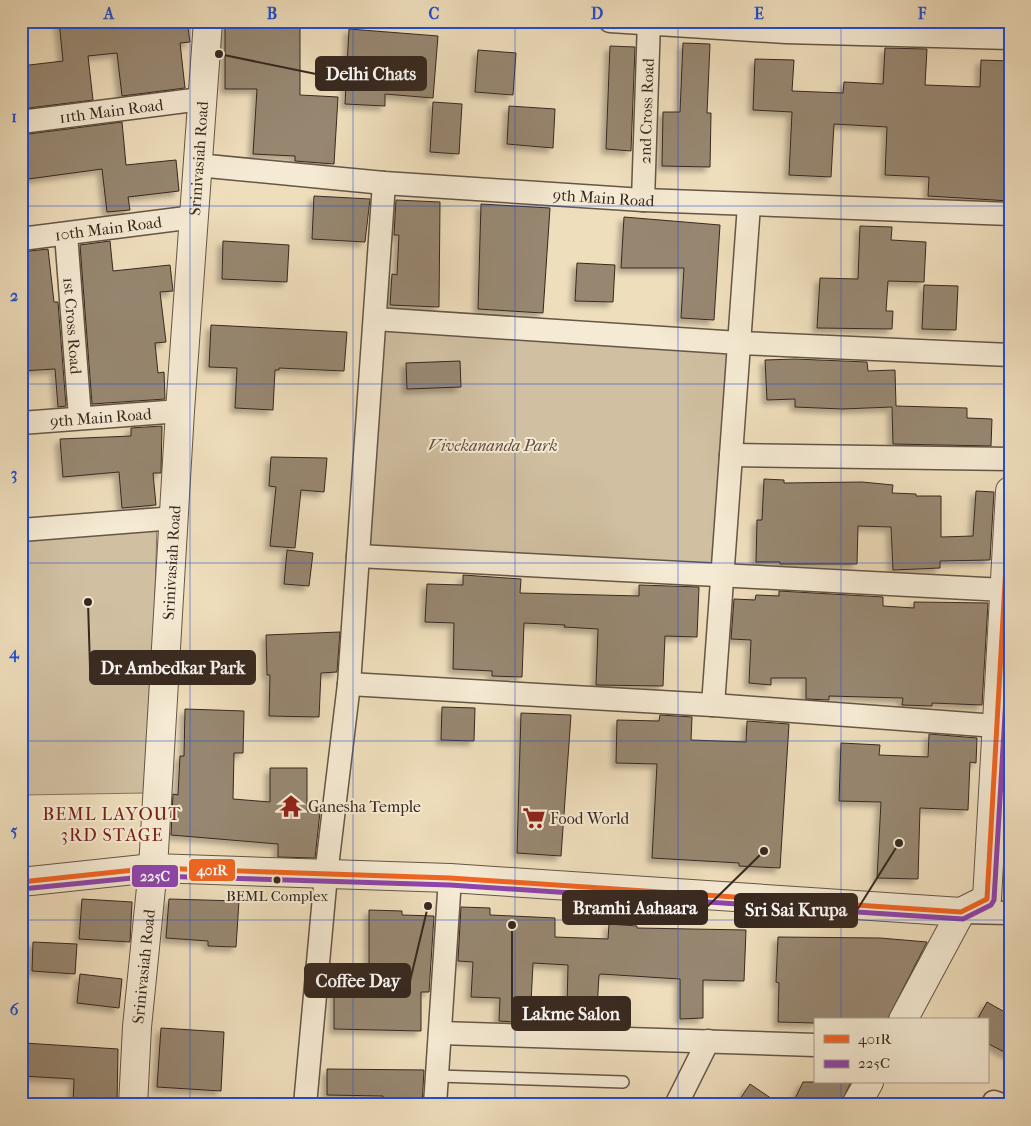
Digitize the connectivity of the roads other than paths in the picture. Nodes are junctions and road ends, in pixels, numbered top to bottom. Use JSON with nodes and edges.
{"nodes":[{"id":1,"x":208,"y":21,"type":"edge"},
{"id":2,"x":610,"y":21,"type":"edge"},
{"id":3,"x":648,"y":22,"type":"edge"},
{"id":4,"x":786,"y":26,"type":"edge"},
{"id":5,"x":900,"y":28,"type":"edge"},
{"id":6,"x":1010,"y":38,"type":"edge"},
{"id":7,"x":201,"y":99,"type":"junction"},
{"id":8,"x":21,"y":122,"type":"edge"},
{"id":9,"x":198,"y":165,"type":"junction"},
{"id":10,"x":384,"y":182,"type":"junction"},
{"id":11,"x":643,"y":200,"type":"junction"},
{"id":12,"x":749,"y":206,"type":"junction"},
{"id":13,"x":1010,"y":214,"type":"edge"},
{"id":14,"x":194,"y":217,"type":"junction"},
{"id":15,"x":66,"y":234,"type":"junction"},
{"id":16,"x":21,"y":239,"type":"edge"},
{"id":17,"x":375,"y":319,"type":"junction"},
{"id":18,"x":739,"y":343,"type":"junction"},
{"id":19,"x":1010,"y":355,"type":"edge"},
{"id":20,"x":180,"y":411,"type":"junction"},
{"id":21,"x":80,"y":418,"type":"junction"},
{"id":22,"x":21,"y":423,"type":"edge"},
{"id":23,"x":731,"y":455,"type":"junction"},
{"id":24,"x":1010,"y":459,"type":"edge"},
{"id":25,"x":1010,"y":491,"type":"edge"},
{"id":26,"x":175,"y":518,"type":"junction"},
{"id":27,"x":21,"y":530,"type":"edge"},
{"id":28,"x":358,"y":556,"type":"junction"},
{"id":29,"x":722,"y":576,"type":"junction"},
{"id":30,"x":1004,"y":590,"type":"junction"},
{"id":31,"x":350,"y":684,"type":"junction"},
{"id":32,"x":713,"y":705,"type":"junction"},
{"id":33,"x":996,"y":726,"type":"junction"},
{"id":34,"x":153,"y":868,"type":"junction"},
{"id":35,"x":326,"y":875,"type":"junction"},
{"id":36,"x":450,"y":878,"type":"junction"},
{"id":37,"x":21,"y":882,"type":"edge"},
{"id":38,"x":961,"y":912,"type":"junction"},
{"id":39,"x":1010,"y":913,"type":"edge"},
{"id":40,"x":904,"y":1018,"type":"edge"},
{"id":41,"x":440,"y":1033,"type":"junction"},
{"id":42,"x":708,"y":1040,"type":"junction"},
{"id":43,"x":814,"y":1046,"type":"edge"},
{"id":44,"x":437,"y":1076,"type":"junction"},
{"id":45,"x":623,"y":1082,"type":"dead end"},
{"id":46,"x":868,"y":1084,"type":"edge"},
{"id":47,"x":133,"y":1105,"type":"edge"},
{"id":48,"x":305,"y":1105,"type":"edge"},
{"id":49,"x":435,"y":1105,"type":"edge"},
{"id":50,"x":676,"y":1105,"type":"edge"},
{"id":51,"x":856,"y":1105,"type":"edge"}],
"edges":[{"from":1,"to":7,"type":"street","name":"Srinivasiah Road"},
{"from":2,"to":3,"type":"street"},
{"from":3,"to":4,"type":"street"},
{"from":3,"to":11,"type":"street","name":"2nd Cross Road"},
{"from":4,"to":5,"type":"street"},
{"from":5,"to":6,"type":"street"},
{"from":7,"to":8,"type":"street","name":"11th Main Road"},
{"from":7,"to":9,"type":"street","name":"Srinivasiah Road"},
{"from":9,"to":10,"type":"street","name":"9th Main Road"},
{"from":9,"to":14,"type":"street","name":"Srinivasiah Road"},
{"from":10,"to":11,"type":"street","name":"9th Main Road"},
{"from":10,"to":17,"type":"street"},
{"from":11,"to":12,"type":"street","name":"9th Main Road"},
{"from":12,"to":13,"type":"street","name":"9th Main Road"},
{"from":12,"to":18,"type":"street"},
{"from":14,"to":15,"type":"street","name":"10th Main Road"},
{"from":14,"to":20,"type":"street","name":"Srinivasiah Road"},
{"from":15,"to":16,"type":"street","name":"10th Main Road"},
{"from":15,"to":21,"type":"street","name":"1st Cross Road"},
{"from":17,"to":18,"type":"street"},
{"from":17,"to":28,"type":"street"},
{"from":18,"to":19,"type":"street"},
{"from":18,"to":23,"type":"street"},
{"from":20,"to":21,"type":"street","name":"9th Main Road"},
{"from":20,"to":26,"type":"street","name":"Srinivasiah Road"},
{"from":21,"to":22,"type":"street","name":"9th Main Road"},
{"from":23,"to":24,"type":"street"},
{"from":23,"to":29,"type":"street"},
{"from":25,"to":30,"type":"street"},
{"from":26,"to":27,"type":"street"},
{"from":26,"to":34,"type":"street","name":"Srinivasiah Road"},
{"from":28,"to":29,"type":"street"},
{"from":28,"to":31,"type":"street"},
{"from":29,"to":30,"type":"street"},
{"from":29,"to":32,"type":"street"},
{"from":30,"to":33,"type":"street"},
{"from":31,"to":32,"type":"street"},
{"from":31,"to":35,"type":"street"},
{"from":32,"to":33,"type":"street"},
{"from":33,"to":38,"type":"street"},
{"from":34,"to":35,"type":"street"},
{"from":34,"to":37,"type":"street"},
{"from":34,"to":47,"type":"street","name":"Srinivasiah Road"},
{"from":35,"to":36,"type":"street"},
{"from":35,"to":48,"type":"street"},
{"from":36,"to":38,"type":"street"},
{"from":36,"to":41,"type":"street"},
{"from":38,"to":39,"type":"street"},
{"from":38,"to":40,"type":"street"},
{"from":41,"to":42,"type":"street"},
{"from":41,"to":44,"type":"street"},
{"from":42,"to":43,"type":"street"},
{"from":42,"to":50,"type":"street"},
{"from":44,"to":45,"type":"lane"},
{"from":44,"to":49,"type":"street"},
{"from":46,"to":51,"type":"street"}]}
